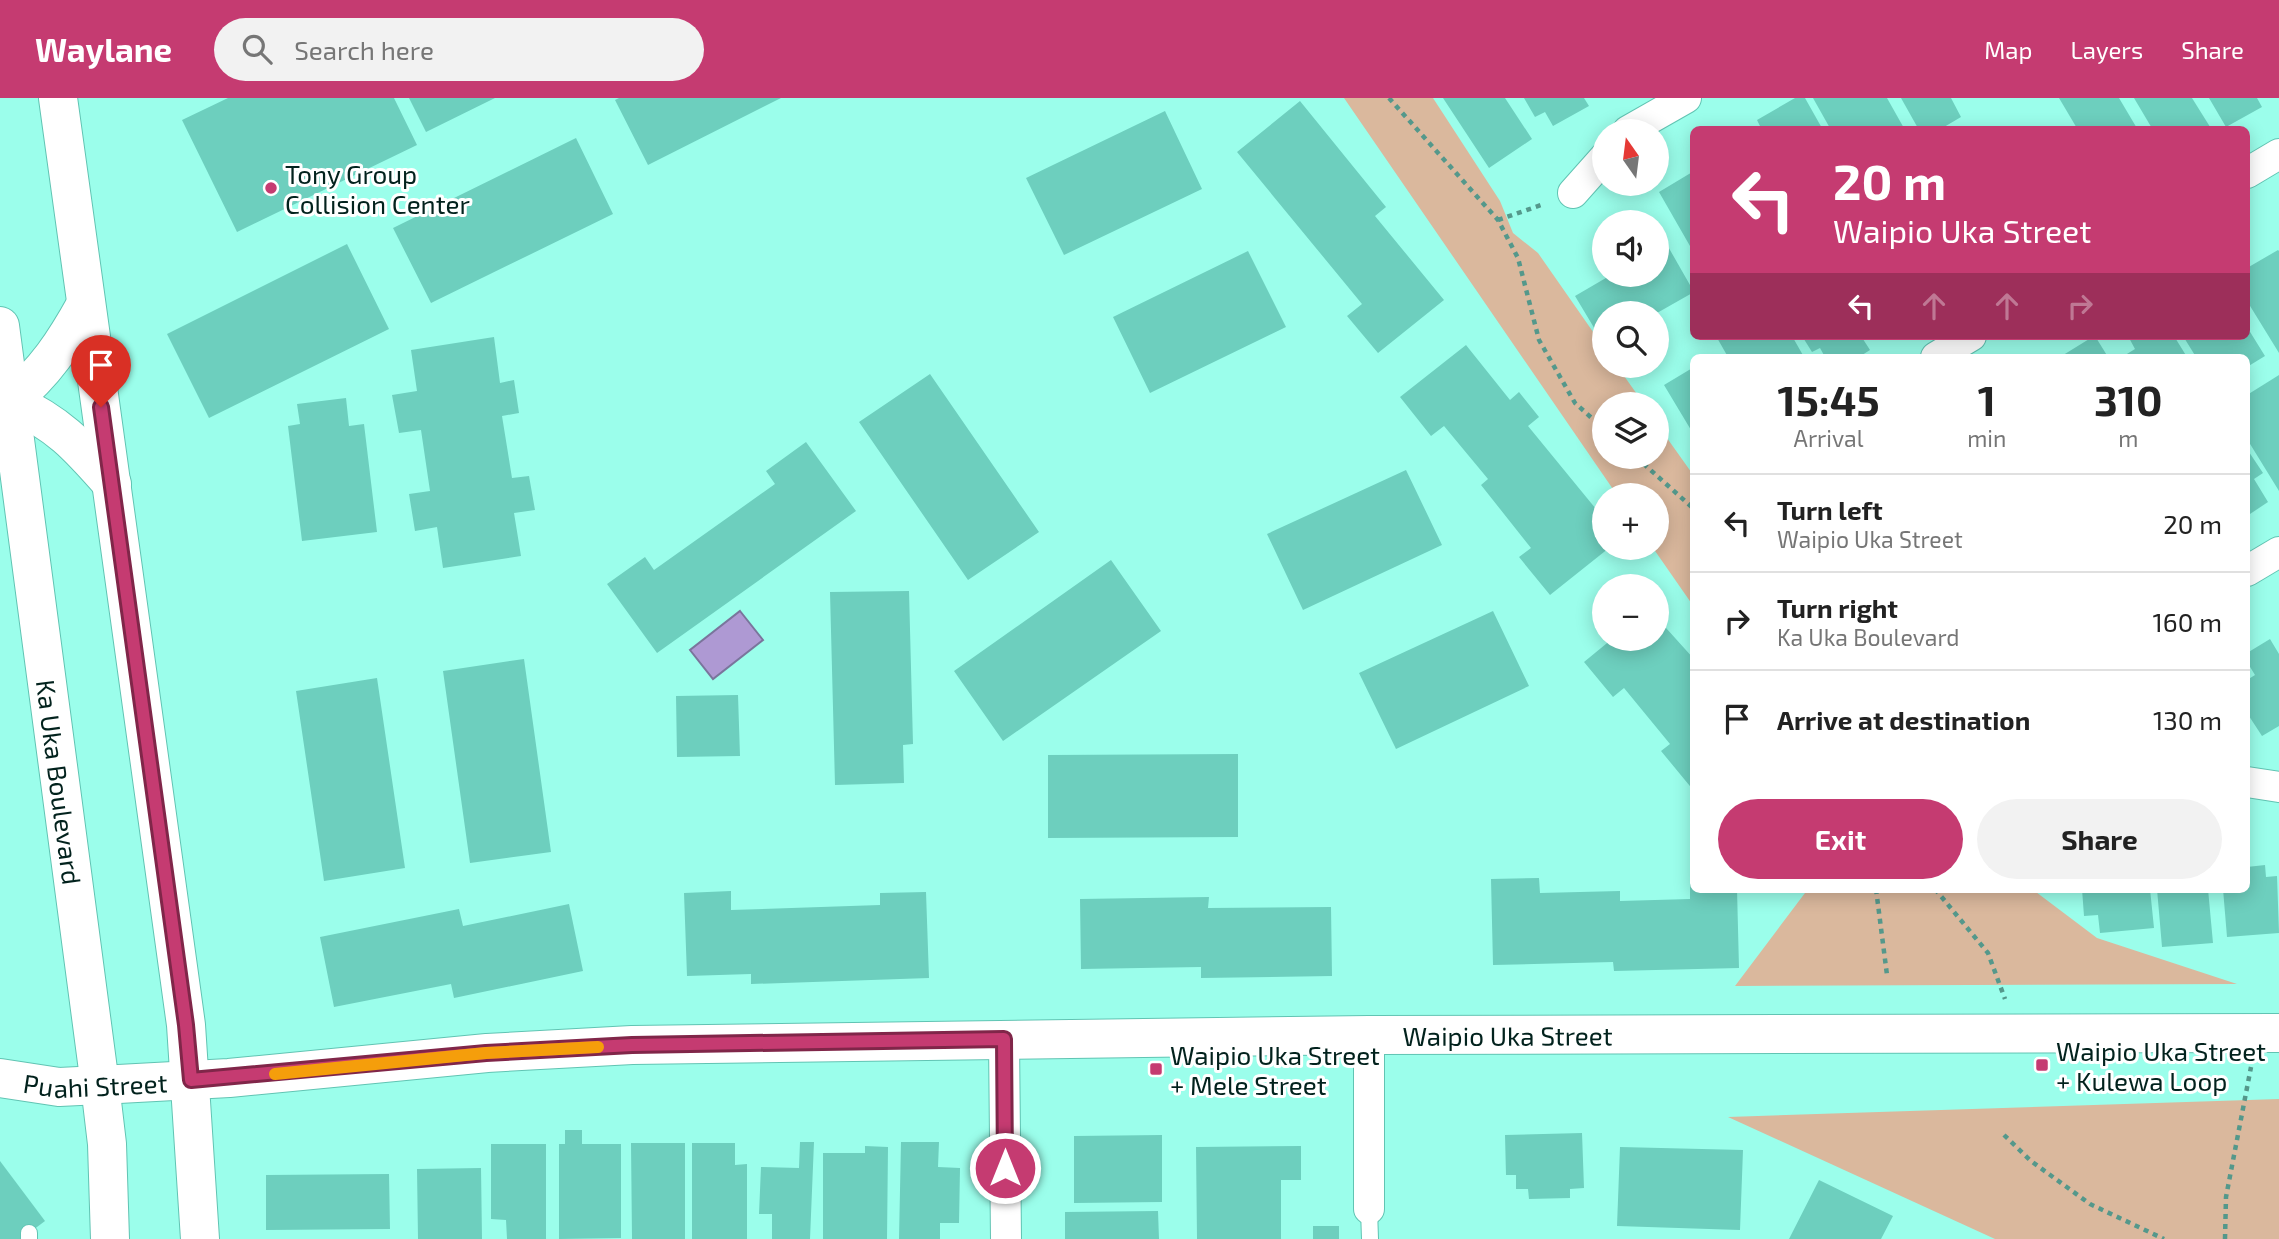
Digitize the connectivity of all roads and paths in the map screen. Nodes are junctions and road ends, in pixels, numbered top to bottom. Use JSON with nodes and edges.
{"nodes":[{"id":1,"x":58,"y":98,"type":"edge"},
{"id":2,"x":1389,"y":98,"type":"edge"},
{"id":3,"x":1685,"y":98,"type":"edge"},
{"id":4,"x":1649,"y":119,"type":"edge"},
{"id":5,"x":2279,"y":154,"type":"edge"},
{"id":6,"x":1592,"y":171,"type":"edge"},
{"id":7,"x":2250,"y":171,"type":"edge"},
{"id":8,"x":1573,"y":193,"type":"joint"},
{"id":9,"x":1498,"y":220,"type":"junction"},
{"id":10,"x":86,"y":304,"type":"junction"},
{"id":11,"x":0,"y":326,"type":"edge"},
{"id":12,"x":1964,"y":340,"type":"edge"},
{"id":13,"x":1941,"y":354,"type":"edge"},
{"id":14,"x":5,"y":402,"type":"edge"},
{"id":15,"x":1592,"y":418,"type":"edge"},
{"id":16,"x":1649,"y":469,"type":"edge"},
{"id":17,"x":112,"y":484,"type":"junction"},
{"id":18,"x":1690,"y":505,"type":"edge"},
{"id":19,"x":2279,"y":552,"type":"edge"},
{"id":20,"x":2250,"y":569,"type":"edge"},
{"id":21,"x":2250,"y":782,"type":"edge"},
{"id":22,"x":2279,"y":787,"type":"edge"},
{"id":23,"x":1876,"y":893,"type":"edge"},
{"id":24,"x":1938,"y":893,"type":"edge"},
{"id":25,"x":1886,"y":975,"type":"dead end"},
{"id":26,"x":2018,"y":1033,"type":"junction"},
{"id":27,"x":2268,"y":1033,"type":"edge"},
{"id":28,"x":1369,"y":1035,"type":"junction"},
{"id":29,"x":1004,"y":1039,"type":"junction"},
{"id":30,"x":0,"y":1078,"type":"edge"},
{"id":31,"x":191,"y":1080,"type":"junction"},
{"id":32,"x":100,"y":1085,"type":"junction"},
{"id":33,"x":2004,"y":1135,"type":"dead end"},
{"id":34,"x":1370,"y":1209,"type":"joint"},
{"id":35,"x":110,"y":1239,"type":"edge"},
{"id":36,"x":200,"y":1239,"type":"edge"},
{"id":37,"x":1006,"y":1239,"type":"edge"},
{"id":38,"x":1370,"y":1239,"type":"edge"},
{"id":39,"x":2164,"y":1239,"type":"edge"},
{"id":40,"x":2225,"y":1239,"type":"edge"}],
"edges":[{"from":1,"to":10,"type":"main road"},
{"from":2,"to":9,"type":"path"},
{"from":3,"to":4,"type":"street"},
{"from":5,"to":7,"type":"street"},
{"from":6,"to":8,"type":"street"},
{"from":8,"to":9,"type":"path"},
{"from":9,"to":15,"type":"path"},
{"from":10,"to":14,"type":"main road"},
{"from":10,"to":17,"type":"main road"},
{"from":11,"to":14,"type":"main road","name":"Ka Uka Boulevard"},
{"from":12,"to":13,"type":"street"},
{"from":14,"to":17,"type":"main road"},
{"from":14,"to":32,"type":"main road","name":"Ka Uka Boulevard"},
{"from":16,"to":18,"type":"path"},
{"from":17,"to":31,"type":"main road"},
{"from":19,"to":20,"type":"street"},
{"from":21,"to":22,"type":"street"},
{"from":23,"to":25,"type":"path"},
{"from":24,"to":26,"type":"path"},
{"from":26,"to":27,"type":"main road","name":"Waipio Uka Street"},
{"from":26,"to":28,"type":"main road","name":"Waipio Uka Street"},
{"from":27,"to":40,"type":"path"},
{"from":28,"to":29,"type":"main road","name":"Waipio Uka Street"},
{"from":28,"to":34,"type":"street"},
{"from":29,"to":31,"type":"main road","name":"Waipio Uka Street"},
{"from":29,"to":37,"type":"street"},
{"from":30,"to":32,"type":"main road","name":"Puahi Street"},
{"from":31,"to":32,"type":"main road","name":"Puahi Street"},
{"from":31,"to":36,"type":"main road"},
{"from":32,"to":35,"type":"main road","name":"Ka Uka Boulevard"},
{"from":33,"to":39,"type":"path"},
{"from":34,"to":38,"type":"lane"}]}
